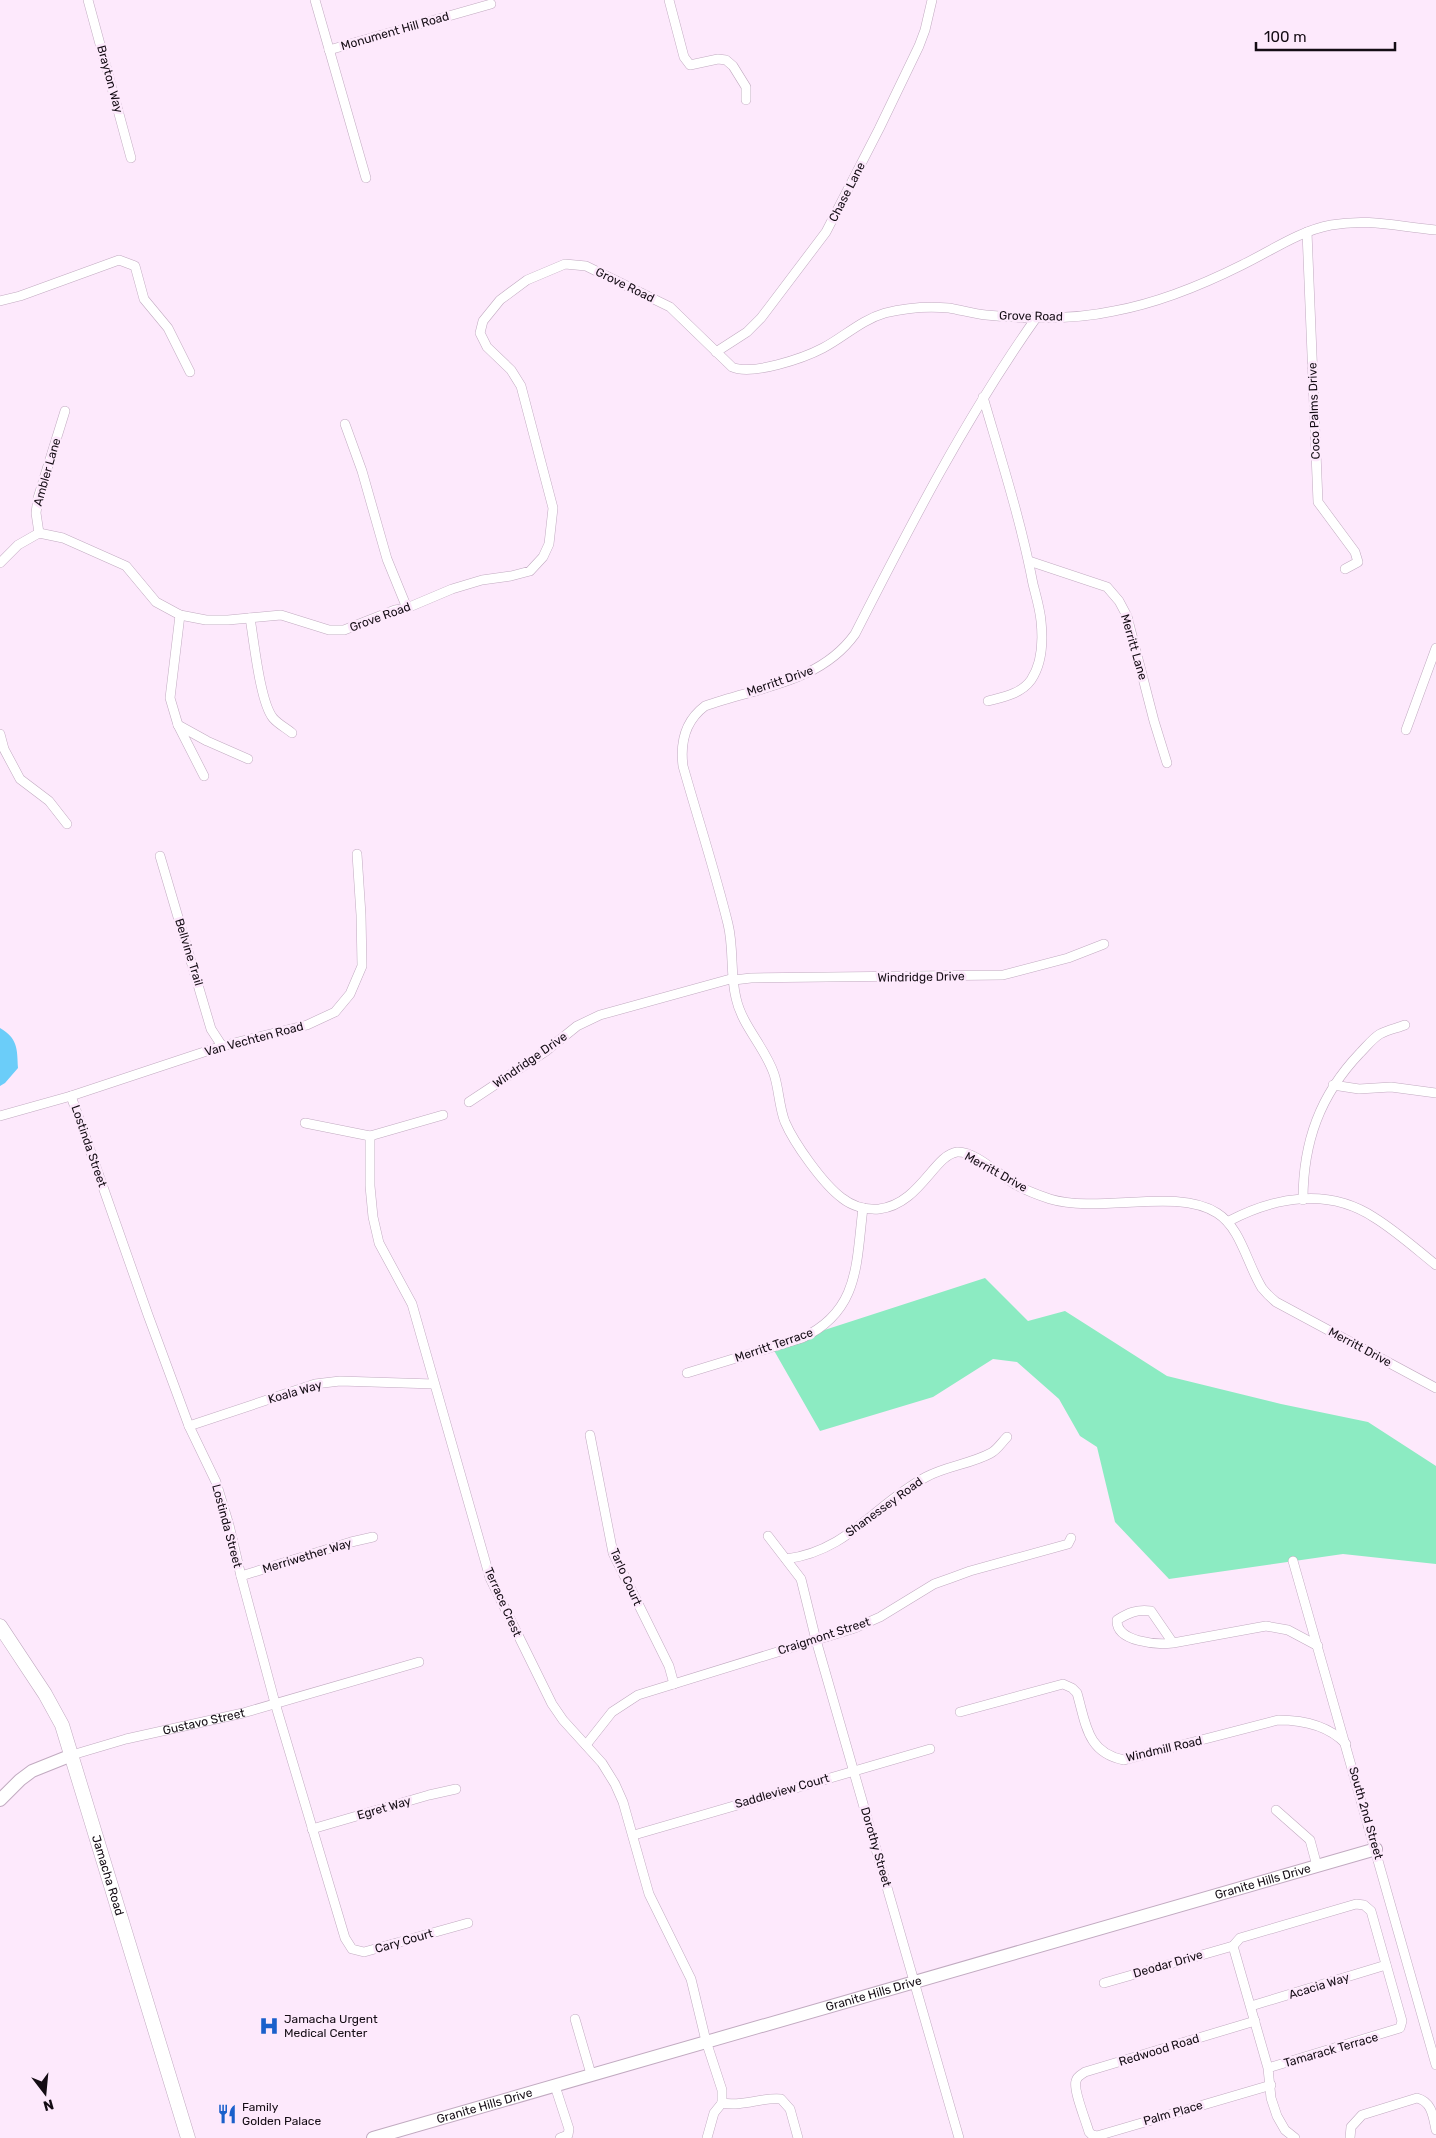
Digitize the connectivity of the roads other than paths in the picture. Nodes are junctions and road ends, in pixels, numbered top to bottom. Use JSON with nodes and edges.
{"nodes":[{"id":1,"x":88,"y":0,"type":"edge"},
{"id":2,"x":315,"y":0,"type":"edge"},
{"id":3,"x":669,"y":0,"type":"edge"},
{"id":4,"x":932,"y":0,"type":"edge"},
{"id":5,"x":491,"y":4,"type":"dead end"},
{"id":6,"x":329,"y":50,"type":"junction"},
{"id":7,"x":746,"y":100,"type":"dead end"},
{"id":8,"x":131,"y":158,"type":"dead end"},
{"id":9,"x":366,"y":178,"type":"dead end"},
{"id":10,"x":1436,"y":230,"type":"edge"},
{"id":11,"x":1307,"y":232,"type":"junction"},
{"id":12,"x":0,"y":301,"type":"edge"},
{"id":13,"x":1036,"y":318,"type":"junction"},
{"id":14,"x":716,"y":352,"type":"junction"},
{"id":15,"x":190,"y":372,"type":"dead end"},
{"id":16,"x":983,"y":397,"type":"junction"},
{"id":17,"x":66,"y":411,"type":"dead end"},
{"id":18,"x":346,"y":424,"type":"dead end"},
{"id":19,"x":39,"y":533,"type":"junction"},
{"id":20,"x":1029,"y":560,"type":"junction"},
{"id":21,"x":0,"y":563,"type":"edge"},
{"id":22,"x":1346,"y":569,"type":"dead end"},
{"id":23,"x":407,"y":608,"type":"junction"},
{"id":24,"x":180,"y":615,"type":"junction"},
{"id":25,"x":250,"y":618,"type":"junction"},
{"id":26,"x":1436,"y":648,"type":"edge"},
{"id":27,"x":988,"y":701,"type":"dead end"},
{"id":28,"x":178,"y":724,"type":"junction"},
{"id":29,"x":1406,"y":730,"type":"dead end"},
{"id":30,"x":292,"y":733,"type":"dead end"},
{"id":31,"x":0,"y":734,"type":"edge"},
{"id":32,"x":248,"y":759,"type":"dead end"},
{"id":33,"x":1167,"y":762,"type":"dead end"},
{"id":34,"x":204,"y":776,"type":"dead end"},
{"id":35,"x":68,"y":824,"type":"dead end"},
{"id":36,"x":357,"y":854,"type":"dead end"},
{"id":37,"x":160,"y":856,"type":"dead end"},
{"id":38,"x":1104,"y":944,"type":"dead end"},
{"id":39,"x":734,"y":979,"type":"junction"},
{"id":40,"x":1405,"y":1024,"type":"dead end"},
{"id":41,"x":222,"y":1046,"type":"junction"},
{"id":42,"x":1334,"y":1086,"type":"junction"},
{"id":43,"x":1436,"y":1093,"type":"edge"},
{"id":44,"x":71,"y":1096,"type":"junction"},
{"id":45,"x":470,"y":1102,"type":"dead end"},
{"id":46,"x":443,"y":1115,"type":"dead end"},
{"id":47,"x":0,"y":1116,"type":"edge"},
{"id":48,"x":305,"y":1123,"type":"dead end"},
{"id":49,"x":370,"y":1136,"type":"junction"},
{"id":50,"x":1303,"y":1200,"type":"junction"},
{"id":51,"x":863,"y":1208,"type":"junction"},
{"id":52,"x":1229,"y":1222,"type":"junction"},
{"id":53,"x":1436,"y":1265,"type":"edge"},
{"id":54,"x":687,"y":1373,"type":"dead end"},
{"id":55,"x":434,"y":1384,"type":"junction"},
{"id":56,"x":1436,"y":1388,"type":"edge"},
{"id":57,"x":190,"y":1426,"type":"junction"},
{"id":58,"x":590,"y":1435,"type":"dead end"},
{"id":59,"x":1007,"y":1437,"type":"dead end"},
{"id":60,"x":768,"y":1536,"type":"dead end"},
{"id":61,"x":373,"y":1538,"type":"dead end"},
{"id":62,"x":1071,"y":1538,"type":"dead end"},
{"id":63,"x":786,"y":1559,"type":"junction"},
{"id":64,"x":1293,"y":1561,"type":"dead end"},
{"id":65,"x":241,"y":1576,"type":"junction"},
{"id":66,"x":0,"y":1626,"type":"edge"},
{"id":67,"x":816,"y":1640,"type":"junction"},
{"id":68,"x":1173,"y":1643,"type":"junction"},
{"id":69,"x":1318,"y":1646,"type":"junction"},
{"id":70,"x":419,"y":1662,"type":"dead end"},
{"id":71,"x":674,"y":1684,"type":"junction"},
{"id":72,"x":275,"y":1703,"type":"junction"},
{"id":73,"x":960,"y":1712,"type":"dead end"},
{"id":74,"x":1346,"y":1744,"type":"junction"},
{"id":75,"x":586,"y":1745,"type":"junction"},
{"id":76,"x":930,"y":1749,"type":"dead end"},
{"id":77,"x":72,"y":1755,"type":"junction"},
{"id":78,"x":854,"y":1770,"type":"junction"},
{"id":79,"x":456,"y":1789,"type":"dead end"},
{"id":80,"x":0,"y":1800,"type":"edge"},
{"id":81,"x":1276,"y":1810,"type":"dead end"},
{"id":82,"x":312,"y":1829,"type":"junction"},
{"id":83,"x":634,"y":1835,"type":"junction"},
{"id":84,"x":1376,"y":1850,"type":"junction"},
{"id":85,"x":1317,"y":1866,"type":"junction"},
{"id":86,"x":468,"y":1923,"type":"dead end"},
{"id":87,"x":345,"y":1938,"type":"joint"},
{"id":88,"x":1232,"y":1946,"type":"junction"},
{"id":89,"x":1386,"y":1965,"type":"junction"},
{"id":90,"x":914,"y":1981,"type":"junction"},
{"id":91,"x":1104,"y":1983,"type":"dead end"},
{"id":92,"x":1251,"y":2006,"type":"junction"},
{"id":93,"x":575,"y":2019,"type":"dead end"},
{"id":94,"x":1255,"y":2021,"type":"junction"},
{"id":95,"x":706,"y":2041,"type":"junction"},
{"id":96,"x":1436,"y":2065,"type":"edge"},
{"id":97,"x":1268,"y":2068,"type":"junction"},
{"id":98,"x":591,"y":2074,"type":"junction"},
{"id":99,"x":1271,"y":2085,"type":"junction"},
{"id":100,"x":555,"y":2086,"type":"junction"},
{"id":101,"x":1076,"y":2090,"type":"joint"},
{"id":102,"x":722,"y":2103,"type":"junction"},
{"id":103,"x":1436,"y":2130,"type":"edge"},
{"id":104,"x":188,"y":2138,"type":"edge"},
{"id":105,"x":372,"y":2138,"type":"edge"},
{"id":106,"x":560,"y":2138,"type":"edge"},
{"id":107,"x":707,"y":2138,"type":"edge"},
{"id":108,"x":798,"y":2138,"type":"edge"},
{"id":109,"x":959,"y":2138,"type":"edge"},
{"id":110,"x":1295,"y":2138,"type":"edge"},
{"id":111,"x":1350,"y":2138,"type":"edge"}],
"edges":[{"from":1,"to":8,"type":"street","name":"Brayton Way"},
{"from":2,"to":6,"type":"street","name":"Monument Hill Road"},
{"from":3,"to":7,"type":"street"},
{"from":4,"to":14,"type":"street","name":"Chase Lane"},
{"from":5,"to":6,"type":"street","name":"Monument Hill Road"},
{"from":6,"to":9,"type":"street","name":"Monument Hill Road"},
{"from":10,"to":11,"type":"street","name":"Grove Road"},
{"from":11,"to":13,"type":"street","name":"Grove Road"},
{"from":11,"to":22,"type":"street","name":"Coco Palms Drive"},
{"from":12,"to":15,"type":"street"},
{"from":13,"to":14,"type":"street","name":"Grove Road"},
{"from":13,"to":16,"type":"street","name":"Merritt Drive"},
{"from":14,"to":23,"type":"street","name":"Grove Road"},
{"from":16,"to":20,"type":"street"},
{"from":16,"to":39,"type":"street","name":"Merritt Drive"},
{"from":17,"to":19,"type":"street","name":"Ambler Lane"},
{"from":18,"to":23,"type":"street"},
{"from":19,"to":21,"type":"street"},
{"from":19,"to":24,"type":"street","name":"Grove Road"},
{"from":20,"to":27,"type":"street"},
{"from":20,"to":33,"type":"street","name":"Merritt Lane"},
{"from":23,"to":25,"type":"street","name":"Grove Road"},
{"from":24,"to":25,"type":"street","name":"Grove Road"},
{"from":24,"to":28,"type":"street"},
{"from":25,"to":30,"type":"street"},
{"from":26,"to":29,"type":"street"},
{"from":28,"to":32,"type":"street"},
{"from":28,"to":34,"type":"street"},
{"from":31,"to":35,"type":"street"},
{"from":36,"to":41,"type":"street","name":"Van Vechten Road"},
{"from":37,"to":41,"type":"street","name":"Bellvine Trail"},
{"from":38,"to":39,"type":"street","name":"Windridge Drive"},
{"from":39,"to":45,"type":"street","name":"Windridge Drive"},
{"from":39,"to":51,"type":"street","name":"Merritt Drive"},
{"from":40,"to":42,"type":"street"},
{"from":41,"to":44,"type":"street","name":"Van Vechten Road"},
{"from":42,"to":43,"type":"street"},
{"from":42,"to":50,"type":"street"},
{"from":44,"to":47,"type":"street","name":"Van Vechten Road"},
{"from":44,"to":57,"type":"street","name":"Lostinda Street"},
{"from":46,"to":49,"type":"street"},
{"from":48,"to":49,"type":"street"},
{"from":49,"to":55,"type":"street","name":"Terrace Crest"},
{"from":50,"to":52,"type":"street"},
{"from":50,"to":53,"type":"street"},
{"from":51,"to":52,"type":"street","name":"Merritt Drive"},
{"from":51,"to":54,"type":"street","name":"Merritt Terrace"},
{"from":52,"to":56,"type":"street","name":"Merritt Drive"},
{"from":55,"to":57,"type":"street","name":"Koala Way"},
{"from":55,"to":75,"type":"street","name":"Terrace Crest"},
{"from":57,"to":65,"type":"street","name":"Lostinda Street"},
{"from":58,"to":71,"type":"street","name":"Tarlo Court"},
{"from":59,"to":63,"type":"street","name":"Shanessey Road"},
{"from":60,"to":63,"type":"street","name":"Dorothy Street"},
{"from":61,"to":65,"type":"street","name":"Merriwether Way"},
{"from":62,"to":67,"type":"street","name":"Craigmont Street"},
{"from":63,"to":67,"type":"street","name":"Dorothy Street"},
{"from":64,"to":69,"type":"street","name":"South 2nd Street"},
{"from":65,"to":72,"type":"street","name":"Lostinda Street"},
{"from":66,"to":77,"type":"main road","name":"Jamacha Road"},
{"from":67,"to":71,"type":"street","name":"Craigmont Street"},
{"from":67,"to":78,"type":"street","name":"Dorothy Street"},
{"from":68,"to":68,"type":"street"},
{"from":68,"to":69,"type":"street"},
{"from":69,"to":74,"type":"street","name":"South 2nd Street"},
{"from":70,"to":72,"type":"street","name":"Gustavo Street"},
{"from":71,"to":75,"type":"street","name":"Craigmont Street"},
{"from":72,"to":77,"type":"street","name":"Gustavo Street"},
{"from":72,"to":82,"type":"street","name":"Lostinda Street"},
{"from":73,"to":74,"type":"street","name":"Windmill Road"},
{"from":74,"to":84,"type":"street","name":"South 2nd Street"},
{"from":75,"to":83,"type":"street","name":"Terrace Crest"},
{"from":76,"to":78,"type":"street","name":"Saddleview Court"},
{"from":77,"to":80,"type":"street","name":"Gustavo Street"},
{"from":77,"to":104,"type":"main road","name":"Jamacha Road"},
{"from":78,"to":83,"type":"street","name":"Saddleview Court"},
{"from":78,"to":90,"type":"street","name":"Dorothy Street"},
{"from":79,"to":82,"type":"street","name":"Egret Way"},
{"from":81,"to":85,"type":"street"},
{"from":82,"to":87,"type":"street","name":"Lostinda Street"},
{"from":83,"to":95,"type":"street","name":"Terrace Crest"},
{"from":84,"to":85,"type":"street","name":"Granite Hills Drive"},
{"from":84,"to":96,"type":"street","name":"South 2nd Street"},
{"from":85,"to":90,"type":"street","name":"Granite Hills Drive"},
{"from":86,"to":87,"type":"street","name":"Cary Court"},
{"from":88,"to":89,"type":"street","name":"Deodar Drive"},
{"from":88,"to":91,"type":"street","name":"Deodar Drive"},
{"from":88,"to":92,"type":"street"},
{"from":89,"to":92,"type":"street","name":"Acacia Way"},
{"from":89,"to":97,"type":"street","name":"Tamarack Terrace"},
{"from":90,"to":95,"type":"street","name":"Granite Hills Drive"},
{"from":90,"to":109,"type":"street","name":"Dorothy Street"},
{"from":92,"to":94,"type":"street"},
{"from":93,"to":98,"type":"street"},
{"from":94,"to":97,"type":"street"},
{"from":94,"to":101,"type":"street","name":"Redwood Road"},
{"from":95,"to":98,"type":"street","name":"Granite Hills Drive"},
{"from":95,"to":102,"type":"street","name":"Terrace Crest"},
{"from":97,"to":99,"type":"street"},
{"from":98,"to":100,"type":"street","name":"Granite Hills Drive"},
{"from":99,"to":101,"type":"street","name":"Palm Place"},
{"from":99,"to":110,"type":"street"},
{"from":100,"to":105,"type":"street","name":"Granite Hills Drive"},
{"from":100,"to":106,"type":"street"},
{"from":102,"to":107,"type":"street"},
{"from":102,"to":108,"type":"street"},
{"from":103,"to":111,"type":"street"}]}
